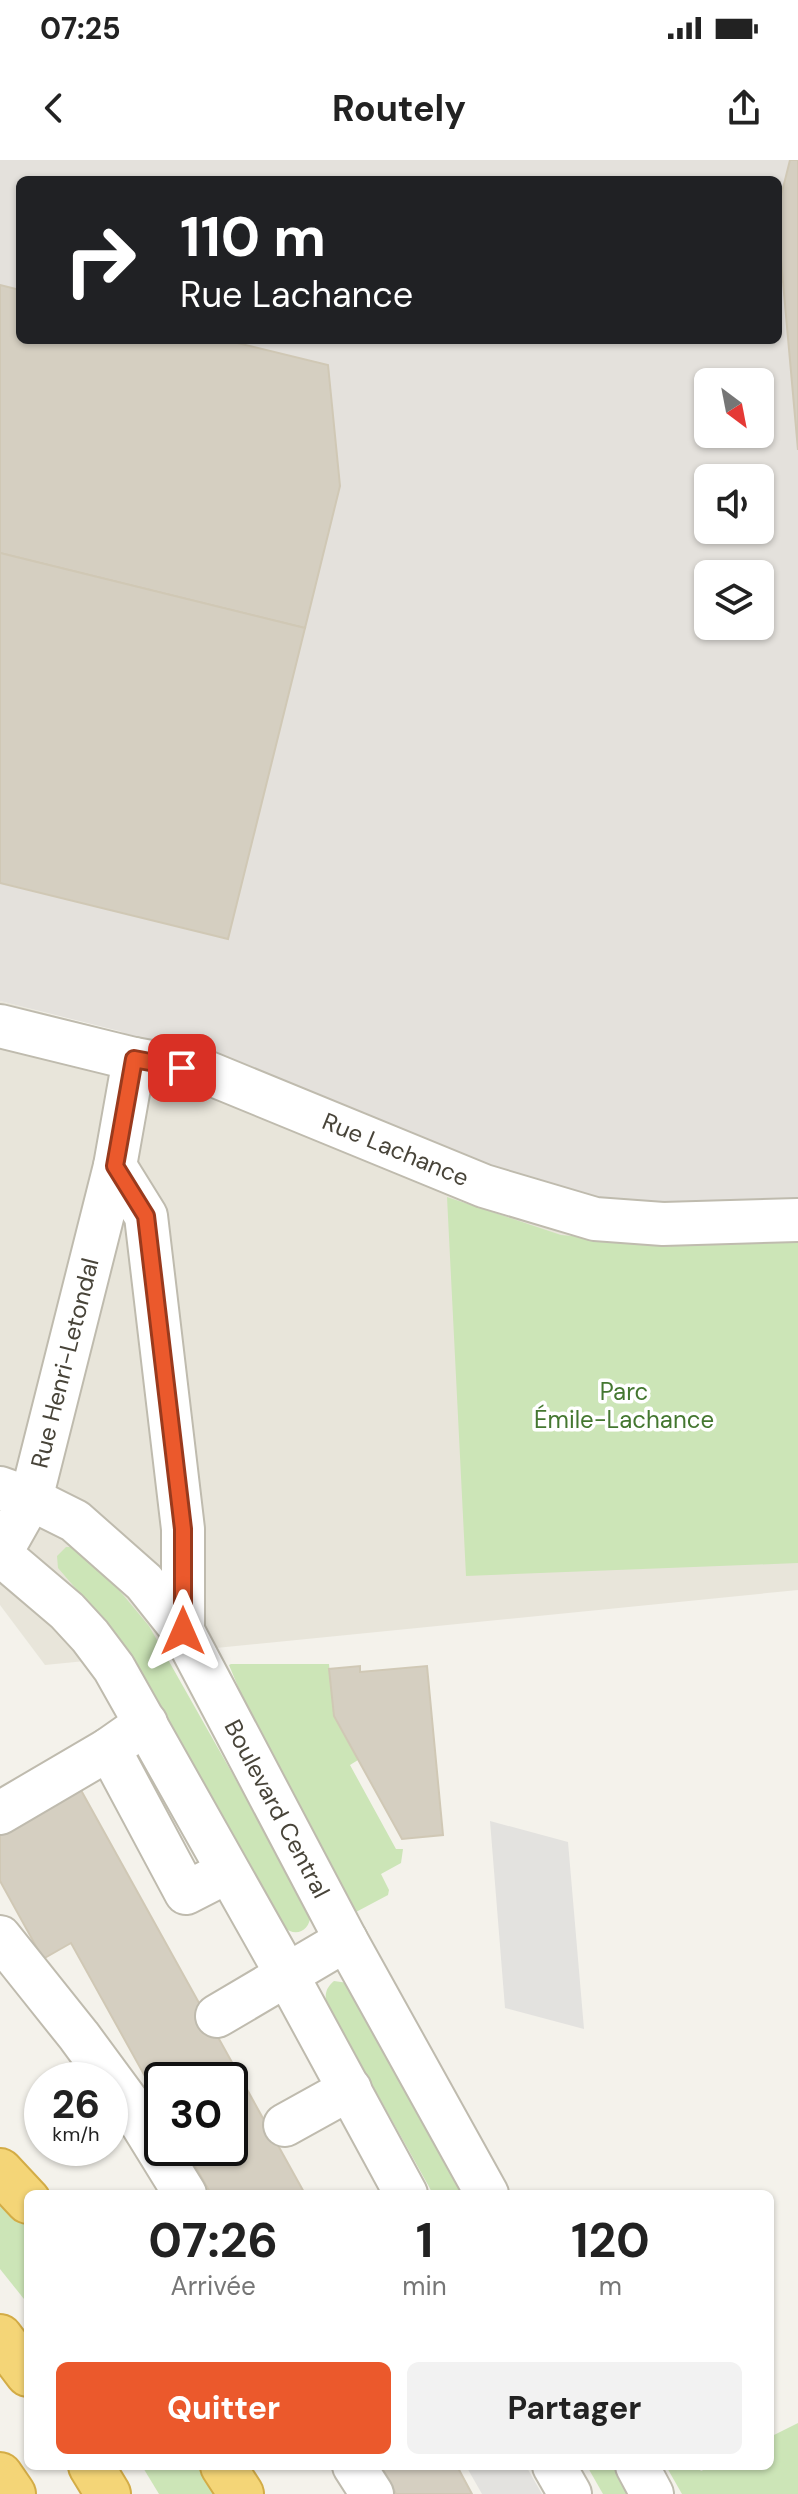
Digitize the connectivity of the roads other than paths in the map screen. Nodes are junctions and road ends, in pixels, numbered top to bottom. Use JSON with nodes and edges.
{"nodes":[{"id":1,"x":0,"y":1026,"type":"edge"},
{"id":2,"x":134,"y":1059,"type":"junction"},
{"id":3,"x":115,"y":1166,"type":"junction"},
{"id":4,"x":798,"y":1220,"type":"edge"},
{"id":5,"x":15,"y":1493,"type":"edge"},
{"id":6,"x":0,"y":1554,"type":"edge"},
{"id":7,"x":183,"y":1631,"type":"junction"},
{"id":8,"x":146,"y":1723,"type":"junction"},
{"id":9,"x":109,"y":1749,"type":"junction"},
{"id":10,"x":0,"y":1813,"type":"edge"},
{"id":11,"x":227,"y":1872,"type":"junction"},
{"id":12,"x":0,"y":1937,"type":"edge"},
{"id":13,"x":346,"y":1940,"type":"junction"},
{"id":14,"x":287,"y":1975,"type":"junction"},
{"id":15,"x":217,"y":2016,"type":"dead end"},
{"id":16,"x":350,"y":2089,"type":"junction"},
{"id":17,"x":285,"y":2125,"type":"dead end"},
{"id":18,"x":0,"y":2171,"type":"edge"},
{"id":19,"x":183,"y":2190,"type":"edge"},
{"id":20,"x":404,"y":2190,"type":"edge"},
{"id":21,"x":485,"y":2190,"type":"edge"},
{"id":22,"x":24,"y":2197,"type":"edge"},
{"id":23,"x":0,"y":2337,"type":"edge"},
{"id":24,"x":24,"y":2369,"type":"edge"},
{"id":25,"x":93,"y":2470,"type":"edge"},
{"id":26,"x":226,"y":2470,"type":"edge"},
{"id":27,"x":357,"y":2470,"type":"edge"},
{"id":28,"x":556,"y":2470,"type":"edge"},
{"id":29,"x":639,"y":2470,"type":"edge"},
{"id":30,"x":0,"y":2475,"type":"edge"},
{"id":31,"x":13,"y":2494,"type":"edge"},
{"id":32,"x":108,"y":2494,"type":"edge"},
{"id":33,"x":241,"y":2494,"type":"edge"},
{"id":34,"x":372,"y":2494,"type":"edge"},
{"id":35,"x":570,"y":2494,"type":"edge"},
{"id":36,"x":652,"y":2494,"type":"edge"}],
"edges":[{"from":1,"to":2,"type":"street","name":"Rue Lachance"},
{"from":2,"to":3,"type":"street","name":"Rue Henri-Letondal"},
{"from":2,"to":4,"type":"street","name":"Rue Lachance"},
{"from":3,"to":5,"type":"street","name":"Rue Henri-Letondal"},
{"from":3,"to":7,"type":"street"},
{"from":5,"to":6,"type":"street","name":"Rue Henri-Letondal"},
{"from":5,"to":7,"type":"street","name":"Boulevard Central"},
{"from":6,"to":8,"type":"street"},
{"from":7,"to":13,"type":"street","name":"Boulevard Central"},
{"from":8,"to":9,"type":"street"},
{"from":8,"to":11,"type":"street"},
{"from":9,"to":10,"type":"street"},
{"from":9,"to":11,"type":"street"},
{"from":11,"to":14,"type":"street"},
{"from":12,"to":19,"type":"street"},
{"from":13,"to":14,"type":"street"},
{"from":13,"to":21,"type":"street","name":"Boulevard Central"},
{"from":14,"to":15,"type":"street"},
{"from":14,"to":16,"type":"street"},
{"from":16,"to":17,"type":"street"},
{"from":16,"to":20,"type":"street"},
{"from":18,"to":22,"type":"highway"},
{"from":23,"to":24,"type":"highway"},
{"from":25,"to":32,"type":"highway"},
{"from":26,"to":33,"type":"highway"},
{"from":27,"to":34,"type":"street"},
{"from":28,"to":35,"type":"street"},
{"from":29,"to":36,"type":"street"},
{"from":30,"to":31,"type":"highway"}]}
